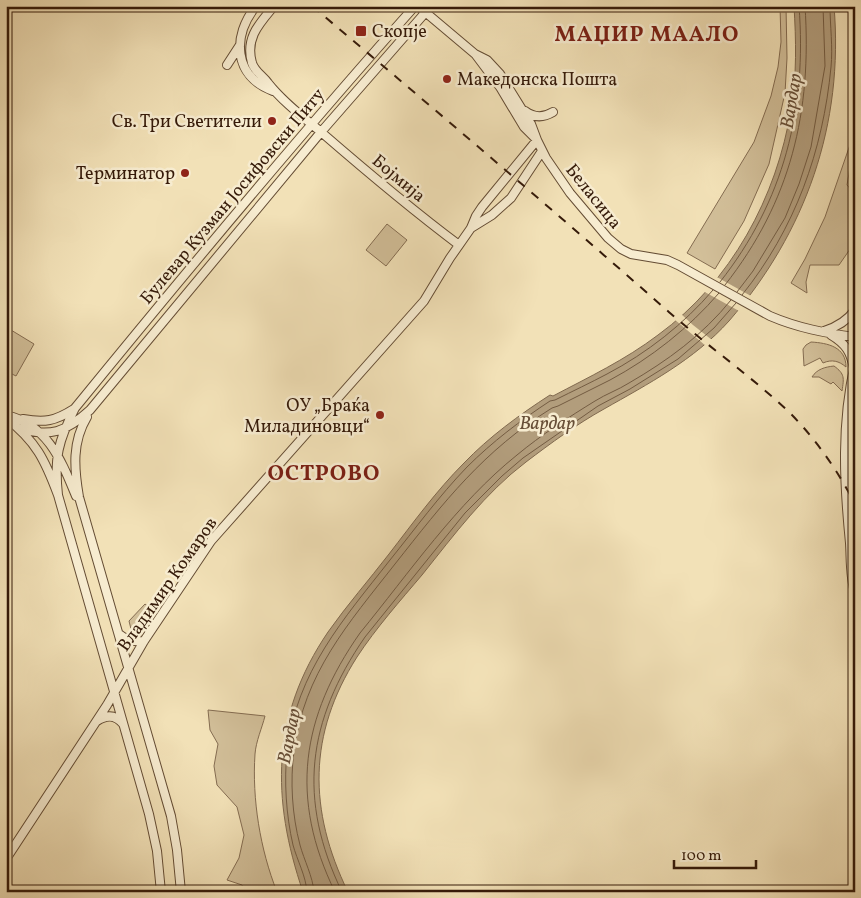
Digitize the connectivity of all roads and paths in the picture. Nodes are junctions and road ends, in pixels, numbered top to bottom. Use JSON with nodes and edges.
{"nodes":[{"id":1,"x":256,"y":6,"type":"edge"},
{"id":2,"x":274,"y":6,"type":"edge"},
{"id":3,"x":415,"y":6,"type":"edge"},
{"id":4,"x":418,"y":6,"type":"edge"},
{"id":5,"x":429,"y":9,"type":"edge"},
{"id":6,"x":240,"y":45,"type":"junction"},
{"id":7,"x":475,"y":54,"type":"junction"},
{"id":8,"x":228,"y":65,"type":"dead end"},
{"id":9,"x":273,"y":91,"type":"junction"},
{"id":10,"x":523,"y":110,"type":"junction"},
{"id":11,"x":553,"y":112,"type":"dead end"},
{"id":12,"x":311,"y":124,"type":"junction"},
{"id":13,"x":321,"y":132,"type":"junction"},
{"id":14,"x":537,"y":140,"type":"junction"},
{"id":15,"x":542,"y":151,"type":"junction"},
{"id":16,"x":471,"y":228,"type":"junction"},
{"id":17,"x":459,"y":245,"type":"junction"},
{"id":18,"x":855,"y":310,"type":"edge"},
{"id":19,"x":821,"y":332,"type":"junction"},
{"id":20,"x":855,"y":336,"type":"edge"},
{"id":21,"x":854,"y":366,"type":"edge"},
{"id":22,"x":75,"y":408,"type":"junction"},
{"id":23,"x":90,"y":410,"type":"junction"},
{"id":24,"x":6,"y":416,"type":"edge"},
{"id":25,"x":19,"y":418,"type":"junction"},
{"id":26,"x":18,"y":428,"type":"junction"},
{"id":27,"x":64,"y":430,"type":"junction"},
{"id":28,"x":40,"y":434,"type":"junction"},
{"id":29,"x":57,"y":453,"type":"junction"},
{"id":30,"x":855,"y":458,"type":"edge"},
{"id":31,"x":58,"y":495,"type":"junction"},
{"id":32,"x":855,"y":511,"type":"edge"},
{"id":33,"x":82,"y":512,"type":"junction"},
{"id":34,"x":855,"y":592,"type":"edge"},
{"id":35,"x":119,"y":634,"type":"junction"},
{"id":36,"x":144,"y":641,"type":"junction"},
{"id":37,"x":128,"y":667,"type":"junction"},
{"id":38,"x":115,"y":691,"type":"junction"},
{"id":39,"x":93,"y":724,"type":"junction"},
{"id":40,"x":125,"y":726,"type":"junction"},
{"id":41,"x":6,"y":859,"type":"edge"},
{"id":42,"x":161,"y":892,"type":"edge"},
{"id":43,"x":180,"y":892,"type":"edge"}],
"edges":[{"from":1,"to":6,"type":"street"},
{"from":2,"to":9,"type":"street"},
{"from":3,"to":12,"type":"street","name":"Булевар Кузман Јосифовски Питу"},
{"from":4,"to":5,"type":"street","name":"Беласица"},
{"from":5,"to":7,"type":"street","name":"Беласица"},
{"from":5,"to":13,"type":"street","name":"Булевар Кузман Јосифовски Питу"},
{"from":6,"to":8,"type":"street"},
{"from":6,"to":9,"type":"street"},
{"from":7,"to":10,"type":"street","name":"Беласица"},
{"from":7,"to":14,"type":"street","name":"Беласица"},
{"from":9,"to":12,"type":"street"},
{"from":10,"to":11,"type":"street"},
{"from":10,"to":14,"type":"street","name":"Беласица"},
{"from":12,"to":13,"type":"street"},
{"from":12,"to":22,"type":"street","name":"Булевар Кузман Јосифовски Питу"},
{"from":13,"to":17,"type":"street","name":"Бојмија"},
{"from":13,"to":23,"type":"street","name":"Булевар Кузман Јосифовски Питу"},
{"from":14,"to":15,"type":"street","name":"Беласица"},
{"from":14,"to":16,"type":"street","name":"Владимир Комаров"},
{"from":15,"to":16,"type":"street","name":"Владимир Комаров"},
{"from":15,"to":19,"type":"street","name":"Беласица"},
{"from":16,"to":17,"type":"street","name":"Владимир Комаров"},
{"from":17,"to":36,"type":"street","name":"Владимир Комаров"},
{"from":18,"to":19,"type":"street"},
{"from":19,"to":20,"type":"street"},
{"from":19,"to":21,"type":"street"},
{"from":21,"to":34,"type":"street"},
{"from":22,"to":25,"type":"street"},
{"from":22,"to":27,"type":"street"},
{"from":23,"to":27,"type":"street","name":"Булевар Кузман Јосифовски Питу"},
{"from":23,"to":33,"type":"street","name":"Булевар Кузман Јосифовски Питу"},
{"from":24,"to":25,"type":"street"},
{"from":24,"to":26,"type":"street"},
{"from":25,"to":28,"type":"street"},
{"from":26,"to":28,"type":"street"},
{"from":26,"to":31,"type":"street"},
{"from":27,"to":28,"type":"street"},
{"from":27,"to":29,"type":"street"},
{"from":28,"to":29,"type":"street"},
{"from":29,"to":31,"type":"street"},
{"from":29,"to":33,"type":"street"},
{"from":30,"to":32,"type":"street"},
{"from":31,"to":38,"type":"street"},
{"from":33,"to":35,"type":"street"},
{"from":35,"to":36,"type":"street"},
{"from":35,"to":37,"type":"street"},
{"from":36,"to":37,"type":"street","name":"Владимир Комаров"},
{"from":37,"to":38,"type":"street","name":"Владимир Комаров"},
{"from":37,"to":43,"type":"street"},
{"from":38,"to":39,"type":"street","name":"Владимир Комаров"},
{"from":38,"to":40,"type":"street"},
{"from":39,"to":40,"type":"street"},
{"from":39,"to":41,"type":"street","name":"Владимир Комаров"},
{"from":40,"to":42,"type":"street"}]}
